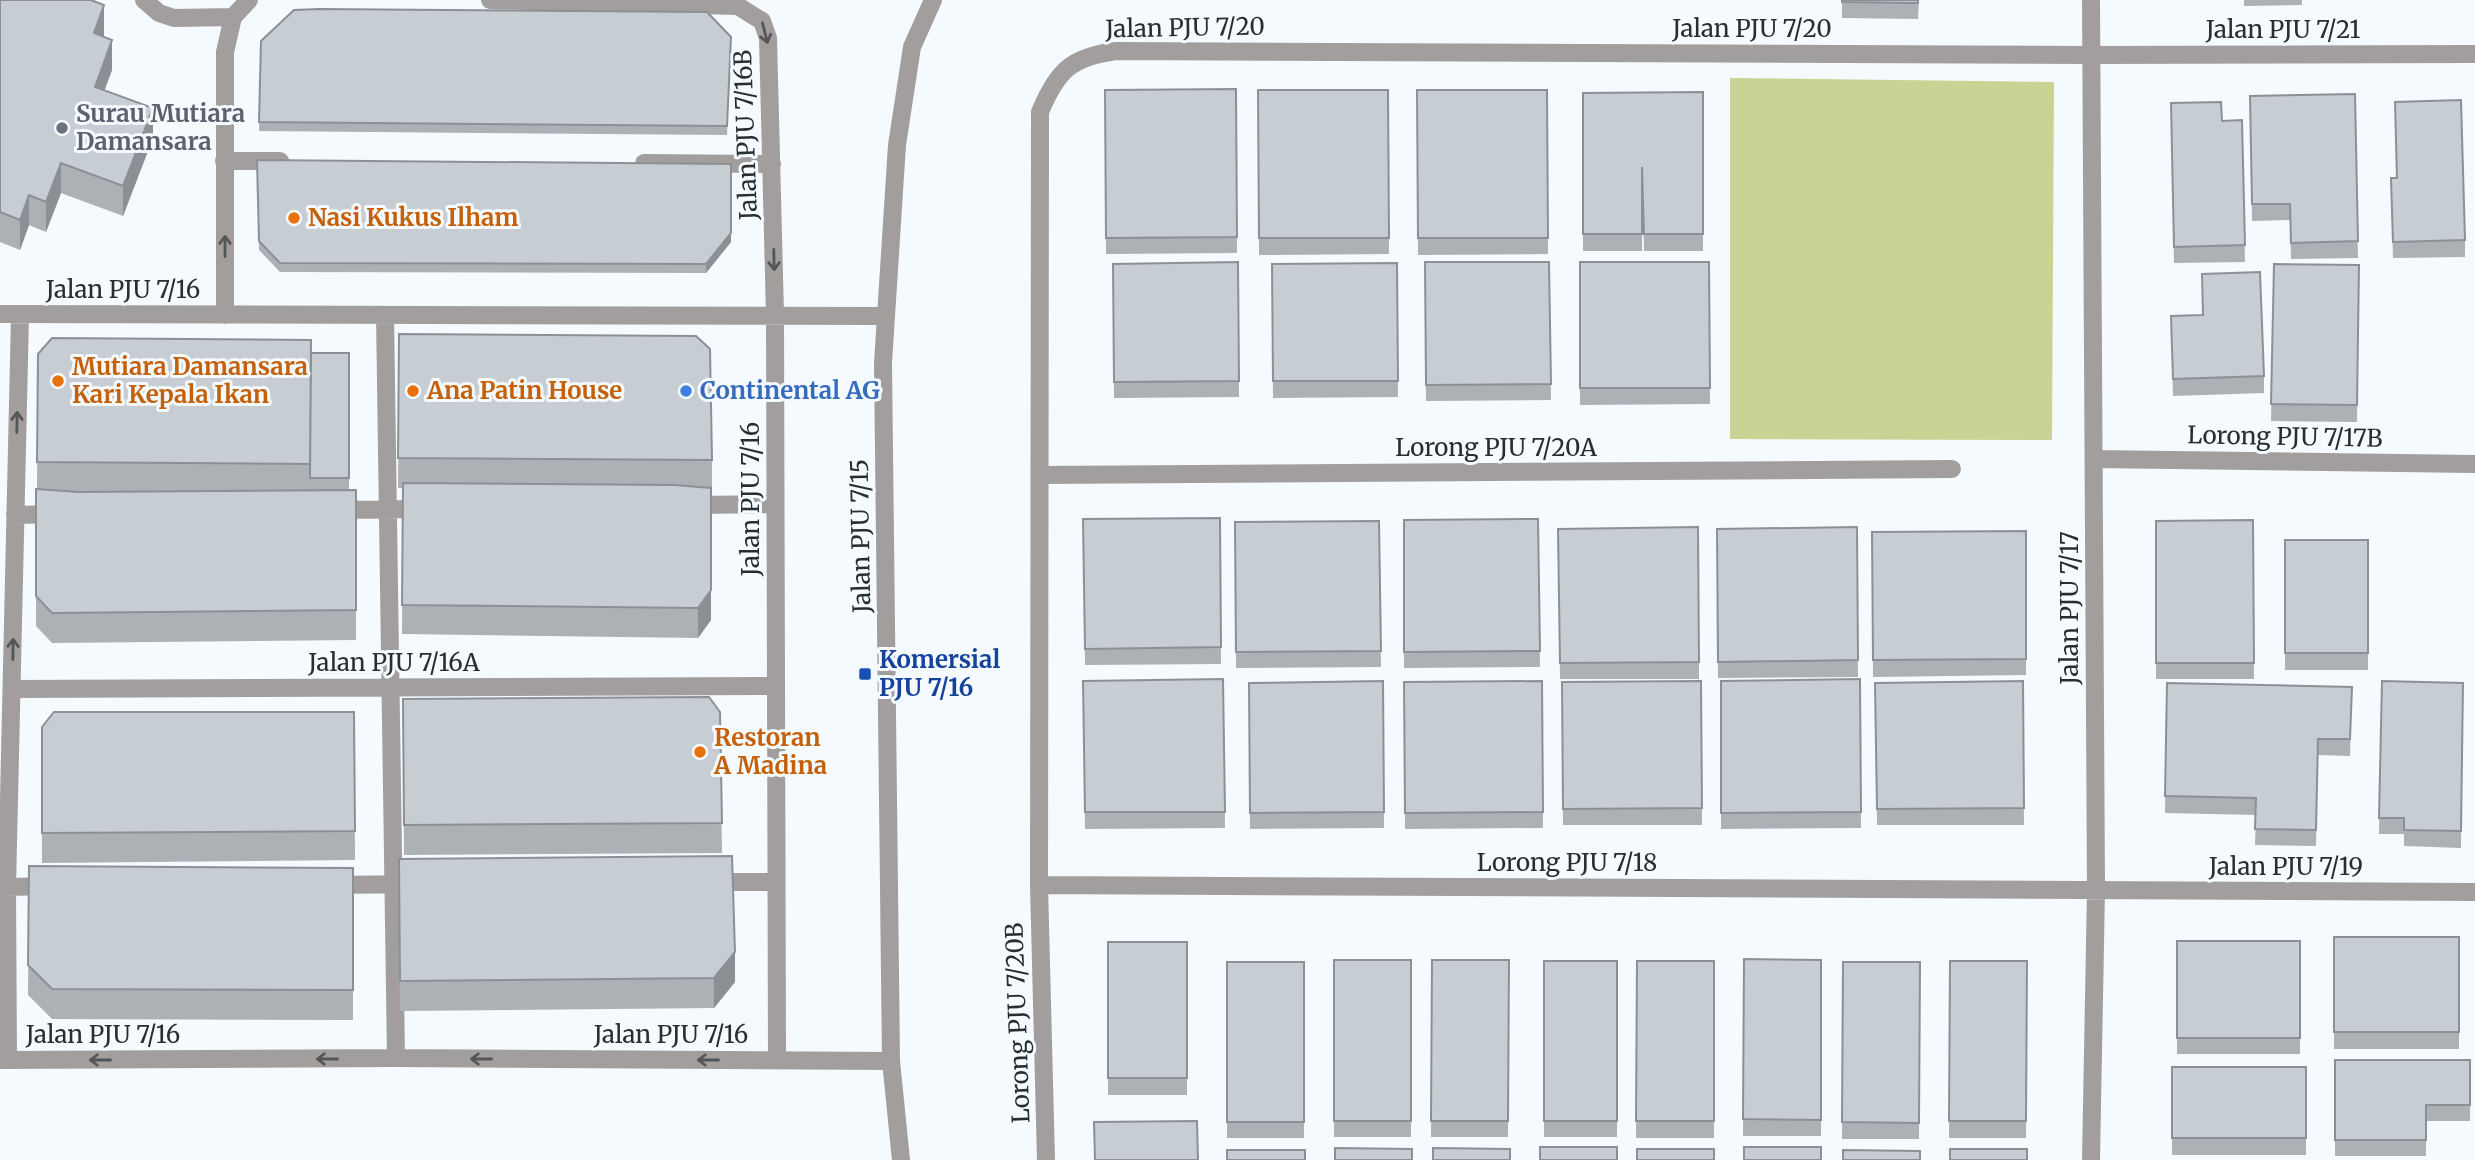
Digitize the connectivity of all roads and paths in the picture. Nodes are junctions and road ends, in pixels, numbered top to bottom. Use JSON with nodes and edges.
{"nodes":[{"id":1,"x":144,"y":0,"type":"edge"},
{"id":2,"x":249,"y":0,"type":"edge"},
{"id":3,"x":490,"y":0,"type":"edge"},
{"id":4,"x":933,"y":0,"type":"edge"},
{"id":5,"x":2091,"y":0,"type":"edge"},
{"id":6,"x":233,"y":17,"type":"junction"},
{"id":7,"x":2475,"y":54,"type":"edge"},
{"id":8,"x":2091,"y":55,"type":"junction"},
{"id":9,"x":224,"y":161,"type":"junction"},
{"id":10,"x":293,"y":161,"type":"edge"},
{"id":11,"x":621,"y":163,"type":"edge"},
{"id":12,"x":772,"y":164,"type":"junction"},
{"id":13,"x":0,"y":314,"type":"edge"},
{"id":14,"x":19,"y":315,"type":"junction"},
{"id":15,"x":226,"y":315,"type":"junction"},
{"id":16,"x":385,"y":315,"type":"junction"},
{"id":17,"x":775,"y":315,"type":"junction"},
{"id":18,"x":887,"y":316,"type":"junction"},
{"id":19,"x":2094,"y":459,"type":"junction"},
{"id":20,"x":2475,"y":464,"type":"edge"},
{"id":21,"x":1952,"y":469,"type":"dead end"},
{"id":22,"x":1040,"y":475,"type":"junction"},
{"id":23,"x":775,"y":504,"type":"junction"},
{"id":24,"x":665,"y":506,"type":"edge"},
{"id":25,"x":388,"y":509,"type":"junction"},
{"id":26,"x":443,"y":509,"type":"edge"},
{"id":27,"x":319,"y":510,"type":"edge"},
{"id":28,"x":70,"y":514,"type":"edge"},
{"id":29,"x":15,"y":515,"type":"junction"},
{"id":30,"x":8,"y":551,"type":"edge"},
{"id":31,"x":776,"y":685,"type":"junction"},
{"id":32,"x":390,"y":688,"type":"junction"},
{"id":33,"x":12,"y":689,"type":"junction"},
{"id":34,"x":776,"y":881,"type":"junction"},
{"id":35,"x":694,"y":882,"type":"edge"},
{"id":36,"x":393,"y":884,"type":"junction"},
{"id":37,"x":434,"y":884,"type":"edge"},
{"id":38,"x":310,"y":885,"type":"edge"},
{"id":39,"x":1039,"y":885,"type":"junction"},
{"id":40,"x":76,"y":886,"type":"edge"},
{"id":41,"x":7,"y":887,"type":"junction"},
{"id":42,"x":2096,"y":891,"type":"junction"},
{"id":43,"x":2475,"y":892,"type":"edge"},
{"id":44,"x":396,"y":1058,"type":"junction"},
{"id":45,"x":4,"y":1060,"type":"edge"},
{"id":46,"x":777,"y":1060,"type":"junction"},
{"id":47,"x":891,"y":1061,"type":"junction"},
{"id":48,"x":901,"y":1160,"type":"edge"},
{"id":49,"x":1046,"y":1160,"type":"edge"},
{"id":50,"x":2091,"y":1160,"type":"edge"}],
"edges":[{"from":1,"to":6,"type":"street"},
{"from":2,"to":6,"type":"street"},
{"from":3,"to":12,"type":"street","name":"Jalan PJU 7/16B","one_way":true},
{"from":4,"to":18,"type":"street","name":"Jalan PJU 7/15"},
{"from":5,"to":8,"type":"street","name":"Jalan PJU 7/17"},
{"from":6,"to":9,"type":"street"},
{"from":7,"to":8,"type":"street","name":"Jalan PJU 7/21"},
{"from":8,"to":19,"type":"street","name":"Jalan PJU 7/17"},
{"from":8,"to":22,"type":"street","name":"Jalan PJU 7/20"},
{"from":9,"to":10,"type":"street"},
{"from":15,"to":9,"type":"street","one_way":true},
{"from":11,"to":12,"type":"street"},
{"from":12,"to":17,"type":"street","name":"Jalan PJU 7/16B","one_way":true},
{"from":13,"to":14,"type":"street"},
{"from":14,"to":15,"type":"street","name":"Jalan PJU 7/16"},
{"from":29,"to":14,"type":"street","name":"Jalan PJU 7/16","one_way":true},
{"from":15,"to":16,"type":"street","name":"Jalan PJU 7/16"},
{"from":16,"to":17,"type":"street","name":"Jalan PJU 7/16"},
{"from":16,"to":25,"type":"street"},
{"from":17,"to":18,"type":"street","name":"Jalan PJU 7/16"},
{"from":17,"to":23,"type":"street","name":"Jalan PJU 7/16"},
{"from":18,"to":47,"type":"street","name":"Jalan PJU 7/15"},
{"from":19,"to":20,"type":"street","name":"Lorong PJU 7/17B"},
{"from":19,"to":42,"type":"street","name":"Jalan PJU 7/17"},
{"from":21,"to":22,"type":"street","name":"Lorong PJU 7/20A"},
{"from":22,"to":39,"type":"street","name":"Jalan PJU 7/20"},
{"from":23,"to":24,"type":"street"},
{"from":23,"to":31,"type":"street","name":"Jalan PJU 7/16"},
{"from":25,"to":26,"type":"street"},
{"from":25,"to":27,"type":"street"},
{"from":25,"to":32,"type":"street"},
{"from":28,"to":29,"type":"street"},
{"from":29,"to":30,"type":"street","name":"Jalan PJU 7/16"},
{"from":33,"to":30,"type":"street","name":"Jalan PJU 7/16","one_way":true},
{"from":31,"to":32,"type":"street","name":"Jalan PJU 7/16A"},
{"from":31,"to":34,"type":"street","name":"Jalan PJU 7/16"},
{"from":32,"to":33,"type":"street","name":"Jalan PJU 7/16A"},
{"from":32,"to":36,"type":"street"},
{"from":33,"to":41,"type":"street","name":"Jalan PJU 7/16"},
{"from":34,"to":35,"type":"street"},
{"from":34,"to":46,"type":"street","name":"Jalan PJU 7/16"},
{"from":36,"to":37,"type":"street"},
{"from":36,"to":38,"type":"street"},
{"from":36,"to":44,"type":"street"},
{"from":39,"to":42,"type":"street","name":"Lorong PJU 7/18"},
{"from":39,"to":49,"type":"street","name":"Lorong PJU 7/20B"},
{"from":40,"to":41,"type":"street"},
{"from":41,"to":45,"type":"street","name":"Jalan PJU 7/16"},
{"from":42,"to":43,"type":"street","name":"Jalan PJU 7/19"},
{"from":42,"to":50,"type":"street","name":"Jalan PJU 7/17"},
{"from":44,"to":45,"type":"street","name":"Jalan PJU 7/16","one_way":true},
{"from":46,"to":44,"type":"street","name":"Jalan PJU 7/16","one_way":true},
{"from":46,"to":47,"type":"street","name":"Jalan PJU 7/16"},
{"from":47,"to":48,"type":"street","name":"Jalan PJU 7/15"}]}
